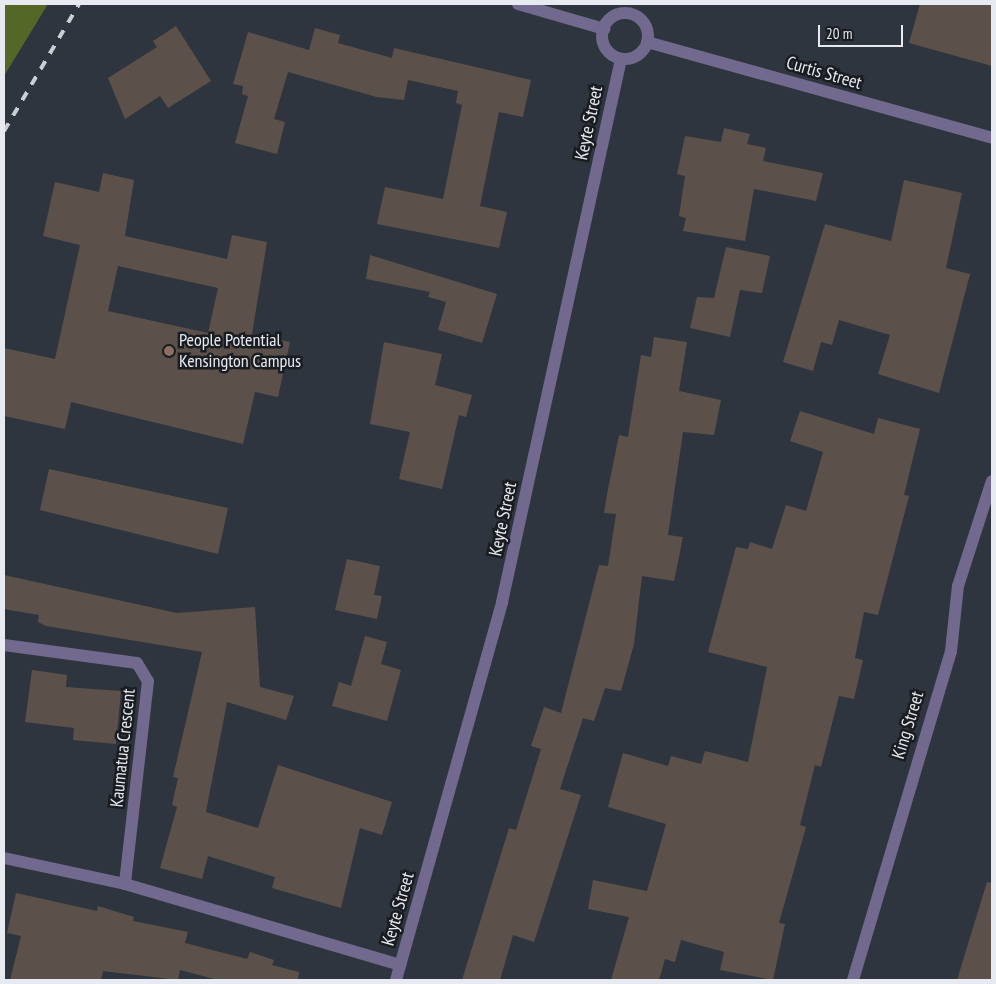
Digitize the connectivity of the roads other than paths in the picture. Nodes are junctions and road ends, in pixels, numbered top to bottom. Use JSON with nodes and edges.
{"nodes":[{"id":1,"x":518,"y":4,"type":"edge"},
{"id":2,"x":628,"y":9,"type":"edge"},
{"id":3,"x":604,"y":29,"type":"junction"},
{"id":4,"x":647,"y":42,"type":"junction"},
{"id":5,"x":621,"y":59,"type":"junction"},
{"id":6,"x":992,"y":138,"type":"edge"},
{"id":7,"x":992,"y":481,"type":"edge"},
{"id":8,"x":4,"y":645,"type":"edge"},
{"id":9,"x":4,"y":858,"type":"edge"},
{"id":10,"x":125,"y":884,"type":"junction"},
{"id":11,"x":400,"y":965,"type":"junction"},
{"id":12,"x":396,"y":980,"type":"edge"},
{"id":13,"x":853,"y":980,"type":"edge"}],
"edges":[{"from":1,"to":3,"type":"street"},
{"from":2,"to":3,"type":"street"},
{"from":2,"to":4,"type":"street"},
{"from":3,"to":5,"type":"street"},
{"from":4,"to":5,"type":"street"},
{"from":4,"to":6,"type":"street","name":"Curtis Street"},
{"from":5,"to":11,"type":"street","name":"Keyte Street"},
{"from":7,"to":13,"type":"street","name":"King Street"},
{"from":8,"to":10,"type":"street","name":"Kaumatua Crescent"},
{"from":9,"to":10,"type":"street"},
{"from":10,"to":11,"type":"street"},
{"from":11,"to":12,"type":"street","name":"Keyte Street"}]}
